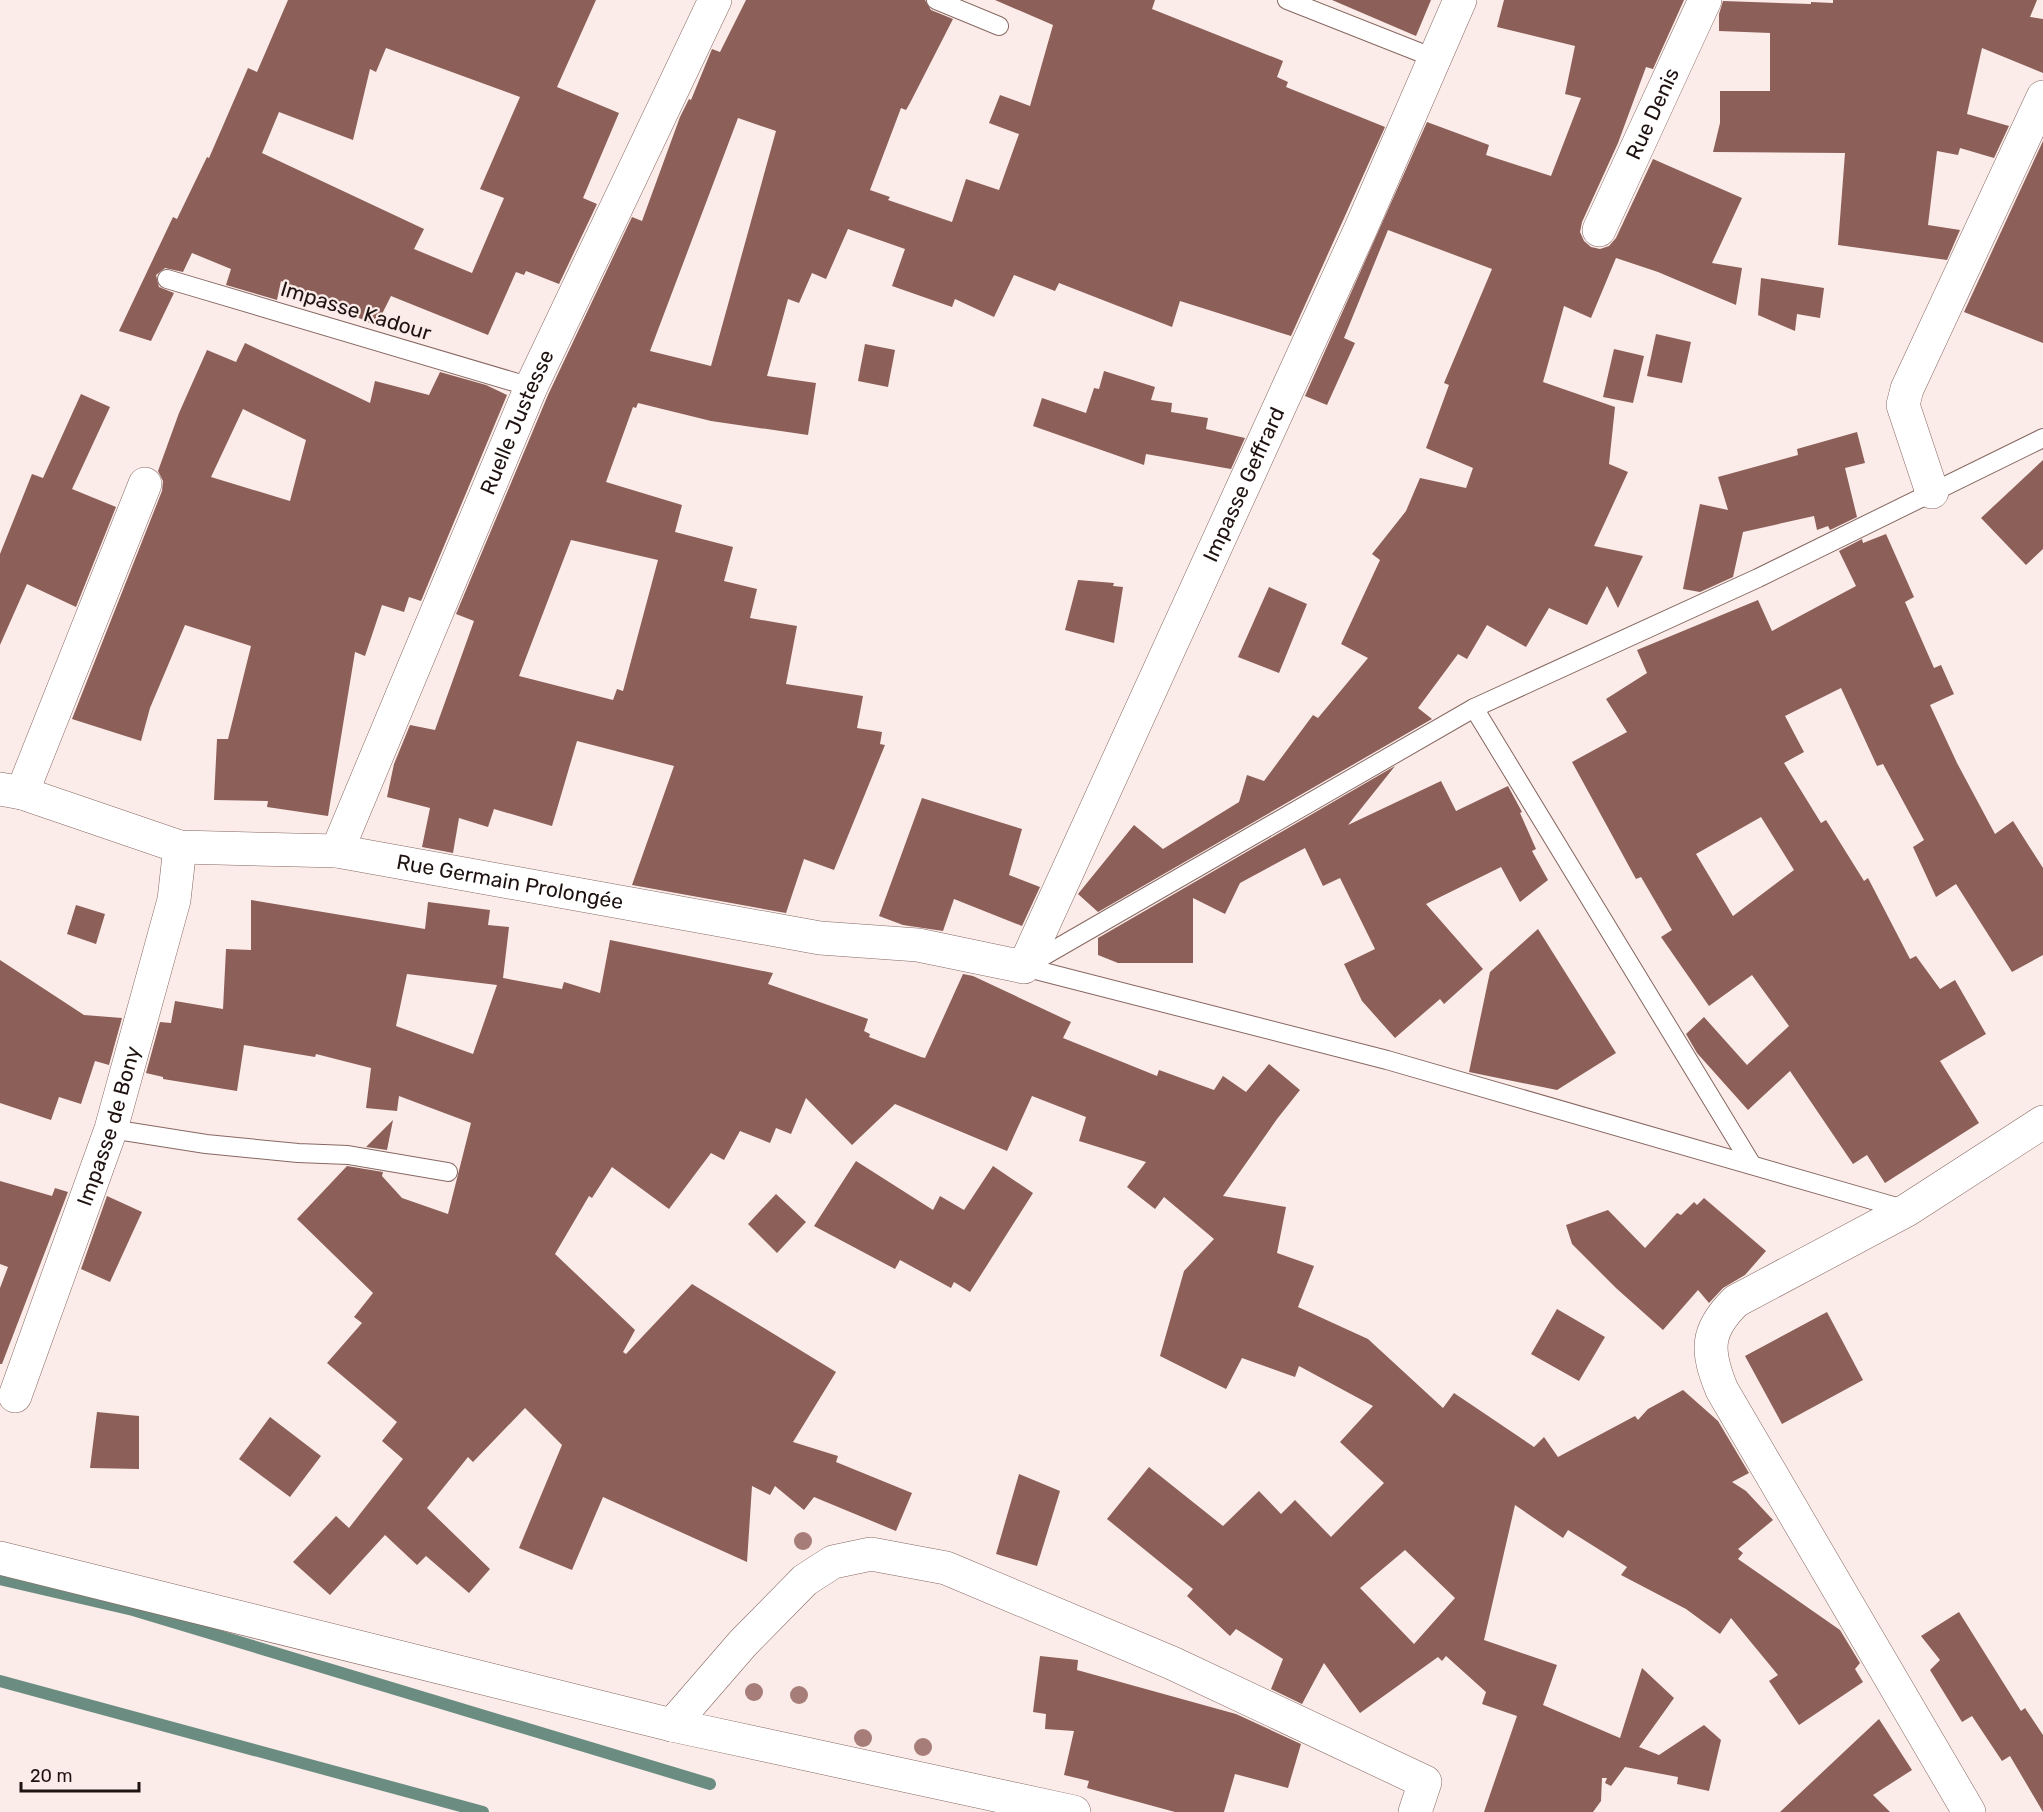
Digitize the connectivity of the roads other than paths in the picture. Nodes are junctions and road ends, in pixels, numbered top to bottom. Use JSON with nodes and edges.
{"nodes":[{"id":1,"x":715,"y":0,"type":"edge"},
{"id":2,"x":936,"y":0,"type":"edge"},
{"id":3,"x":1287,"y":0,"type":"edge"},
{"id":4,"x":1460,"y":0,"type":"edge"},
{"id":5,"x":1705,"y":0,"type":"edge"},
{"id":6,"x":999,"y":26,"type":"dead end"},
{"id":7,"x":1434,"y":58,"type":"junction"},
{"id":8,"x":2043,"y":97,"type":"edge"},
{"id":9,"x":1599,"y":230,"type":"dead end"},
{"id":10,"x":167,"y":279,"type":"dead end"},
{"id":11,"x":531,"y":387,"type":"junction"},
{"id":12,"x":2043,"y":438,"type":"edge"},
{"id":13,"x":145,"y":484,"type":"dead end"},
{"id":14,"x":1932,"y":492,"type":"junction"},
{"id":15,"x":1474,"y":708,"type":"junction"},
{"id":16,"x":11,"y":791,"type":"edge"},
{"id":17,"x":180,"y":847,"type":"junction"},
{"id":18,"x":337,"y":851,"type":"junction"},
{"id":19,"x":1024,"y":967,"type":"junction"},
{"id":20,"x":2043,"y":1122,"type":"edge"},
{"id":21,"x":111,"y":1129,"type":"junction"},
{"id":22,"x":1752,"y":1165,"type":"junction"},
{"id":23,"x":448,"y":1172,"type":"dead end"},
{"id":24,"x":1907,"y":1210,"type":"junction"},
{"id":25,"x":15,"y":1396,"type":"dead end"},
{"id":26,"x":0,"y":1557,"type":"edge"},
{"id":27,"x":672,"y":1725,"type":"junction"},
{"id":28,"x":1074,"y":1812,"type":"edge"},
{"id":29,"x":1415,"y":1812,"type":"edge"},
{"id":30,"x":1969,"y":1812,"type":"edge"}],
"edges":[{"from":1,"to":11,"type":"street","name":"Ruelle Justesse"},
{"from":2,"to":6,"type":"lane"},
{"from":3,"to":7,"type":"lane"},
{"from":4,"to":7,"type":"street","name":"Impasse Geffrard"},
{"from":5,"to":9,"type":"street","name":"Rue Denis"},
{"from":7,"to":19,"type":"street","name":"Impasse Geffrard"},
{"from":8,"to":14,"type":"street"},
{"from":10,"to":11,"type":"lane","name":"Impasse Kadour"},
{"from":11,"to":18,"type":"street","name":"Ruelle Justesse"},
{"from":12,"to":14,"type":"lane"},
{"from":13,"to":16,"type":"street"},
{"from":14,"to":15,"type":"lane"},
{"from":15,"to":19,"type":"lane"},
{"from":15,"to":22,"type":"lane"},
{"from":16,"to":17,"type":"street","name":"Rue Germain Prolongée"},
{"from":17,"to":18,"type":"street","name":"Rue Germain Prolongée"},
{"from":17,"to":21,"type":"street","name":"Impasse de Bony"},
{"from":18,"to":19,"type":"street","name":"Rue Germain Prolongée"},
{"from":19,"to":22,"type":"lane"},
{"from":20,"to":24,"type":"street"},
{"from":21,"to":23,"type":"lane"},
{"from":21,"to":25,"type":"street","name":"Impasse de Bony"},
{"from":22,"to":24,"type":"lane"},
{"from":24,"to":30,"type":"street"},
{"from":26,"to":27,"type":"street"},
{"from":27,"to":28,"type":"street"},
{"from":27,"to":29,"type":"street"}]}
